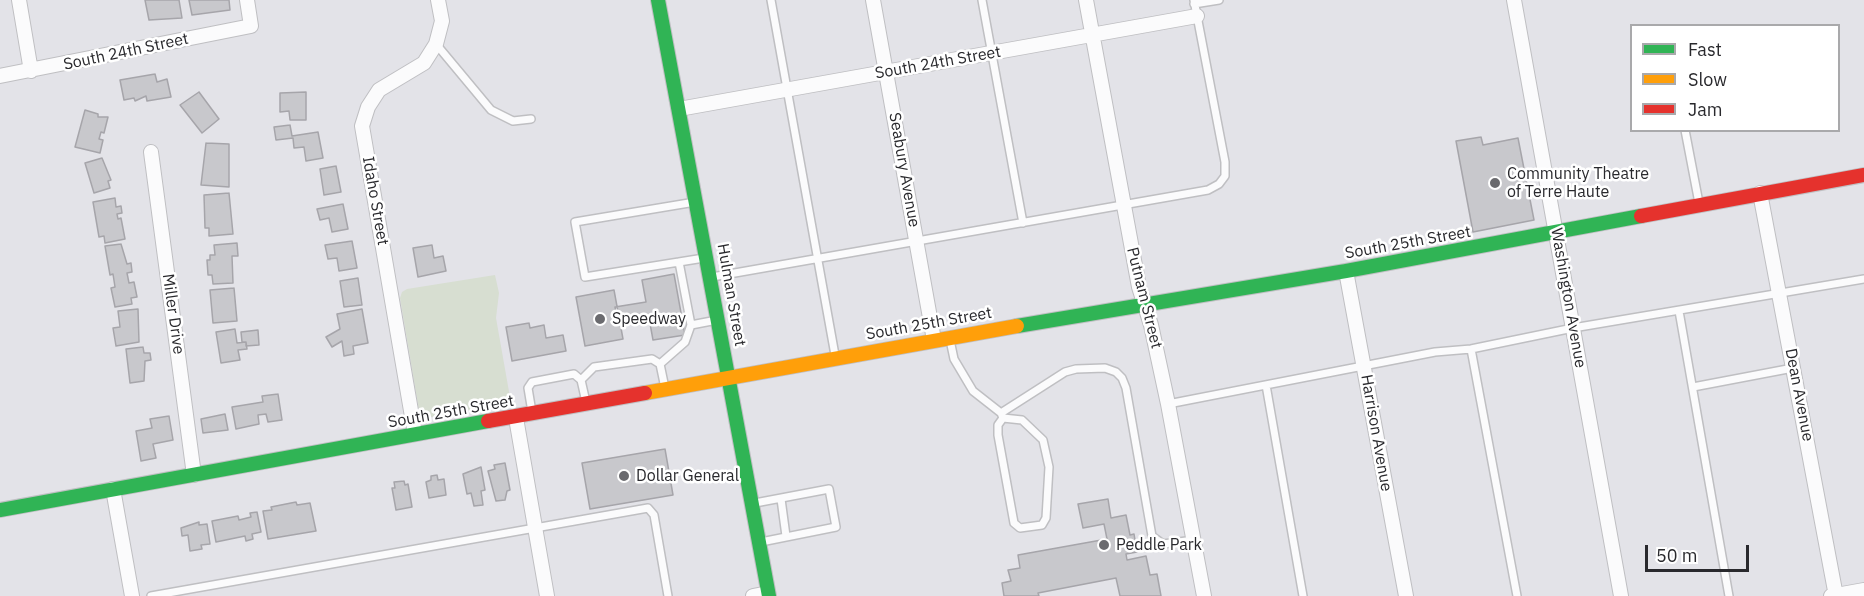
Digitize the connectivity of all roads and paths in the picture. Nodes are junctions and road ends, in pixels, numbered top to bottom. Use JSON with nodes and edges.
{"nodes":[{"id":1,"x":19,"y":0,"type":"edge"},
{"id":2,"x":247,"y":0,"type":"edge"},
{"id":3,"x":438,"y":0,"type":"edge"},
{"id":4,"x":658,"y":0,"type":"edge"},
{"id":5,"x":771,"y":0,"type":"edge"},
{"id":6,"x":873,"y":0,"type":"edge"},
{"id":7,"x":982,"y":0,"type":"edge"},
{"id":8,"x":1086,"y":0,"type":"edge"},
{"id":9,"x":1219,"y":0,"type":"edge"},
{"id":10,"x":1514,"y":0,"type":"edge"},
{"id":11,"x":1195,"y":7,"type":"edge"},
{"id":12,"x":1092,"y":35,"type":"junction"},
{"id":13,"x":436,"y":44,"type":"junction"},
{"id":14,"x":992,"y":53,"type":"junction"},
{"id":15,"x":31,"y":71,"type":"junction"},
{"id":16,"x":886,"y":73,"type":"junction"},
{"id":17,"x":0,"y":76,"type":"edge"},
{"id":18,"x":787,"y":90,"type":"junction"},
{"id":19,"x":679,"y":109,"type":"junction"},
{"id":20,"x":531,"y":119,"type":"dead end"},
{"id":21,"x":1685,"y":132,"type":"edge"},
{"id":22,"x":151,"y":152,"type":"dead end"},
{"id":23,"x":1864,"y":175,"type":"edge"},
{"id":24,"x":1760,"y":194,"type":"junction"},
{"id":25,"x":698,"y":202,"type":"junction"},
{"id":26,"x":1123,"y":205,"type":"junction"},
{"id":27,"x":1699,"y":205,"type":"junction"},
{"id":28,"x":1023,"y":223,"type":"junction"},
{"id":29,"x":1556,"y":233,"type":"junction"},
{"id":30,"x":917,"y":241,"type":"junction"},
{"id":31,"x":708,"y":257,"type":"junction"},
{"id":32,"x":817,"y":258,"type":"junction"},
{"id":33,"x":679,"y":262,"type":"junction"},
{"id":34,"x":1346,"y":271,"type":"junction"},
{"id":35,"x":711,"y":278,"type":"junction"},
{"id":36,"x":1864,"y":279,"type":"edge"},
{"id":37,"x":1780,"y":295,"type":"junction"},
{"id":38,"x":1143,"y":304,"type":"junction"},
{"id":39,"x":1679,"y":311,"type":"junction"},
{"id":40,"x":719,"y":319,"type":"junction"},
{"id":41,"x":691,"y":325,"type":"junction"},
{"id":42,"x":1573,"y":328,"type":"junction"},
{"id":43,"x":950,"y":337,"type":"junction"},
{"id":44,"x":934,"y":340,"type":"junction"},
{"id":45,"x":1471,"y":349,"type":"junction"},
{"id":46,"x":835,"y":358,"type":"junction"},
{"id":47,"x":660,"y":364,"type":"junction"},
{"id":48,"x":1364,"y":366,"type":"junction"},
{"id":49,"x":1794,"y":368,"type":"junction"},
{"id":50,"x":729,"y":377,"type":"junction"},
{"id":51,"x":581,"y":380,"type":"junction"},
{"id":52,"x":1266,"y":385,"type":"junction"},
{"id":53,"x":1693,"y":387,"type":"junction"},
{"id":54,"x":665,"y":389,"type":"junction"},
{"id":55,"x":586,"y":404,"type":"junction"},
{"id":56,"x":1168,"y":404,"type":"junction"},
{"id":57,"x":533,"y":414,"type":"junction"},
{"id":58,"x":1002,"y":416,"type":"junction"},
{"id":59,"x":516,"y":418,"type":"junction"},
{"id":60,"x":416,"y":434,"type":"junction"},
{"id":61,"x":194,"y":476,"type":"junction"},
{"id":62,"x":113,"y":489,"type":"junction"},
{"id":63,"x":782,"y":499,"type":"junction"},
{"id":64,"x":752,"y":504,"type":"junction"},
{"id":65,"x":0,"y":510,"type":"edge"},
{"id":66,"x":535,"y":528,"type":"junction"},
{"id":67,"x":786,"y":536,"type":"junction"},
{"id":68,"x":1194,"y":540,"type":"junction"},
{"id":69,"x":759,"y":543,"type":"junction"},
{"id":70,"x":1864,"y":590,"type":"edge"},
{"id":71,"x":768,"y":595,"type":"edge"},
{"id":72,"x":132,"y":596,"type":"edge"},
{"id":73,"x":151,"y":596,"type":"edge"},
{"id":74,"x":547,"y":596,"type":"edge"},
{"id":75,"x":668,"y":596,"type":"edge"},
{"id":76,"x":753,"y":596,"type":"edge"},
{"id":77,"x":1204,"y":596,"type":"edge"},
{"id":78,"x":1303,"y":596,"type":"edge"},
{"id":79,"x":1406,"y":596,"type":"edge"},
{"id":80,"x":1517,"y":596,"type":"edge"},
{"id":81,"x":1621,"y":596,"type":"edge"},
{"id":82,"x":1729,"y":596,"type":"edge"},
{"id":83,"x":1834,"y":596,"type":"edge"}],
"edges":[{"from":1,"to":15,"type":"street"},
{"from":2,"to":15,"type":"street","name":"South 24th Street"},
{"from":3,"to":13,"type":"street","name":"Idaho Street"},
{"from":4,"to":19,"type":"main road","name":"Hulman Street"},
{"from":5,"to":18,"type":"lane"},
{"from":6,"to":16,"type":"street","name":"Seabury Avenue"},
{"from":7,"to":14,"type":"lane"},
{"from":8,"to":12,"type":"street","name":"Putnam Street"},
{"from":9,"to":11,"type":"lane"},
{"from":10,"to":29,"type":"street","name":"Washington Avenue"},
{"from":11,"to":12,"type":"street","name":"South 24th Street"},
{"from":11,"to":26,"type":"lane"},
{"from":12,"to":14,"type":"street","name":"South 24th Street"},
{"from":12,"to":26,"type":"street","name":"Putnam Street"},
{"from":13,"to":20,"type":"lane"},
{"from":13,"to":60,"type":"street","name":"Idaho Street"},
{"from":14,"to":16,"type":"street","name":"South 24th Street"},
{"from":14,"to":28,"type":"lane"},
{"from":15,"to":17,"type":"street","name":"South 24th Street"},
{"from":16,"to":18,"type":"street","name":"South 24th Street"},
{"from":16,"to":30,"type":"street","name":"Seabury Avenue"},
{"from":18,"to":19,"type":"street","name":"South 24th Street"},
{"from":18,"to":32,"type":"lane"},
{"from":19,"to":25,"type":"main road","name":"Hulman Street"},
{"from":21,"to":27,"type":"lane"},
{"from":22,"to":61,"type":"street","name":"Miller Drive"},
{"from":23,"to":24,"type":"main road","name":"South 25th Street"},
{"from":24,"to":27,"type":"main road","name":"South 25th Street"},
{"from":24,"to":37,"type":"street","name":"Dean Avenue"},
{"from":25,"to":31,"type":"main road","name":"Hulman Street"},
{"from":25,"to":33,"type":"lane"},
{"from":26,"to":28,"type":"lane"},
{"from":26,"to":38,"type":"street","name":"Putnam Street"},
{"from":27,"to":29,"type":"main road","name":"South 25th Street"},
{"from":28,"to":30,"type":"lane"},
{"from":29,"to":34,"type":"main road","name":"South 25th Street"},
{"from":29,"to":42,"type":"street","name":"Washington Avenue"},
{"from":30,"to":32,"type":"lane"},
{"from":30,"to":44,"type":"street","name":"Seabury Avenue"},
{"from":31,"to":33,"type":"lane"},
{"from":31,"to":35,"type":"main road","name":"Hulman Street"},
{"from":32,"to":35,"type":"lane"},
{"from":32,"to":46,"type":"lane"},
{"from":33,"to":41,"type":"lane"},
{"from":34,"to":38,"type":"main road","name":"South 25th Street"},
{"from":34,"to":48,"type":"street","name":"Harrison Avenue"},
{"from":35,"to":40,"type":"main road","name":"Hulman Street"},
{"from":36,"to":37,"type":"lane"},
{"from":37,"to":39,"type":"lane"},
{"from":37,"to":49,"type":"street","name":"Dean Avenue"},
{"from":38,"to":43,"type":"main road","name":"South 25th Street"},
{"from":38,"to":56,"type":"street","name":"Putnam Street"},
{"from":39,"to":42,"type":"lane"},
{"from":39,"to":53,"type":"lane"},
{"from":40,"to":41,"type":"lane"},
{"from":40,"to":50,"type":"main road","name":"Hulman Street"},
{"from":41,"to":47,"type":"lane"},
{"from":42,"to":45,"type":"lane"},
{"from":42,"to":81,"type":"street","name":"Washington Avenue"},
{"from":43,"to":44,"type":"main road","name":"South 25th Street"},
{"from":43,"to":58,"type":"lane"},
{"from":44,"to":46,"type":"main road","name":"South 25th Street"},
{"from":45,"to":48,"type":"lane"},
{"from":45,"to":80,"type":"lane"},
{"from":46,"to":50,"type":"main road","name":"South 25th Street"},
{"from":47,"to":51,"type":"lane"},
{"from":47,"to":54,"type":"lane"},
{"from":48,"to":52,"type":"lane"},
{"from":48,"to":79,"type":"street","name":"Harrison Avenue"},
{"from":49,"to":53,"type":"lane"},
{"from":49,"to":83,"type":"street","name":"Dean Avenue"},
{"from":50,"to":54,"type":"main road","name":"South 25th Street"},
{"from":50,"to":64,"type":"main road","name":"Hulman Street"},
{"from":51,"to":55,"type":"lane"},
{"from":51,"to":57,"type":"lane"},
{"from":52,"to":56,"type":"lane"},
{"from":52,"to":78,"type":"lane"},
{"from":53,"to":82,"type":"lane"},
{"from":54,"to":55,"type":"main road","name":"South 25th Street"},
{"from":55,"to":57,"type":"main road","name":"South 25th Street"},
{"from":56,"to":68,"type":"street","name":"Putnam Street"},
{"from":57,"to":59,"type":"main road","name":"South 25th Street"},
{"from":58,"to":58,"type":"lane"},
{"from":58,"to":68,"type":"lane"},
{"from":59,"to":60,"type":"main road","name":"South 25th Street"},
{"from":59,"to":66,"type":"street"},
{"from":60,"to":61,"type":"main road","name":"South 25th Street"},
{"from":61,"to":62,"type":"main road","name":"South 25th Street"},
{"from":62,"to":65,"type":"main road","name":"South 25th Street"},
{"from":62,"to":72,"type":"street"},
{"from":63,"to":64,"type":"lane"},
{"from":63,"to":67,"type":"lane"},
{"from":63,"to":67,"type":"lane"},
{"from":64,"to":69,"type":"main road","name":"Hulman Street"},
{"from":66,"to":73,"type":"lane"},
{"from":66,"to":74,"type":"street"},
{"from":66,"to":75,"type":"lane"},
{"from":67,"to":69,"type":"lane"},
{"from":68,"to":77,"type":"street","name":"Putnam Street"},
{"from":69,"to":71,"type":"main road","name":"Hulman Street"},
{"from":70,"to":83,"type":"street"},
{"from":71,"to":76,"type":"street"}]}
